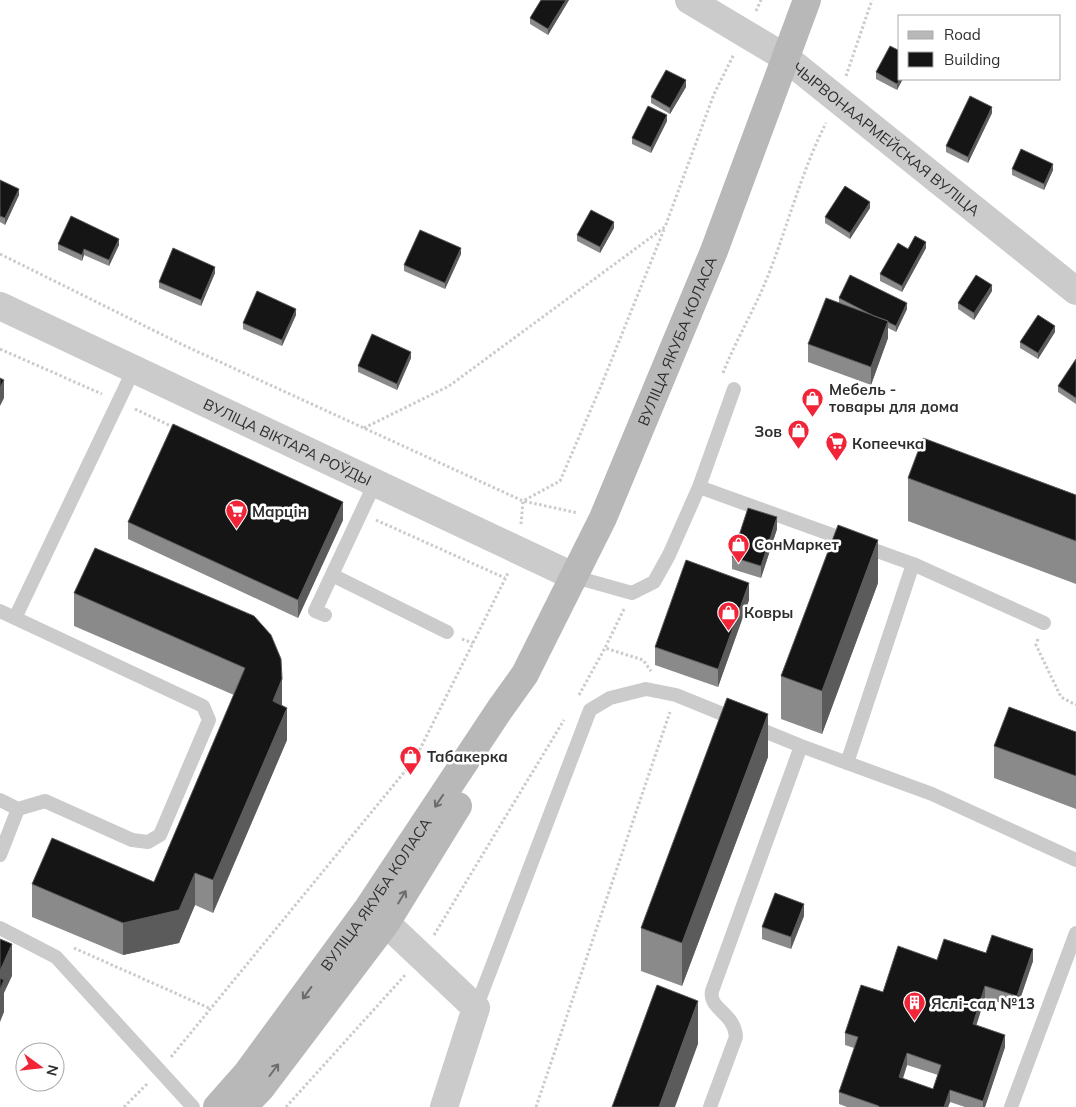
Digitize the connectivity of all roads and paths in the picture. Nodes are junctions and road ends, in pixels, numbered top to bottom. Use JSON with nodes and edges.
{"nodes":[{"id":1,"x":689,"y":0,"type":"edge"},
{"id":2,"x":761,"y":0,"type":"edge"},
{"id":3,"x":807,"y":0,"type":"edge"},
{"id":4,"x":872,"y":0,"type":"edge"},
{"id":5,"x":745,"y":33,"type":"junction"},
{"id":6,"x":786,"y":58,"type":"junction"},
{"id":7,"x":838,"y":99,"type":"junction"},
{"id":8,"x":665,"y":227,"type":"junction"},
{"id":9,"x":0,"y":254,"type":"edge"},
{"id":10,"x":1076,"y":291,"type":"edge"},
{"id":11,"x":0,"y":306,"type":"edge"},
{"id":12,"x":0,"y":349,"type":"edge"},
{"id":13,"x":134,"y":369,"type":"junction"},
{"id":14,"x":720,"y":382,"type":"dead end"},
{"id":15,"x":734,"y":389,"type":"dead end"},
{"id":16,"x":118,"y":402,"type":"junction"},
{"id":17,"x":364,"y":428,"type":"junction"},
{"id":18,"x":181,"y":430,"type":"edge"},
{"id":19,"x":375,"y":483,"type":"junction"},
{"id":20,"x":699,"y":487,"type":"junction"},
{"id":21,"x":523,"y":501,"type":"junction"},
{"id":22,"x":361,"y":513,"type":"junction"},
{"id":23,"x":604,"y":518,"type":"junction"},
{"id":24,"x":519,"y":551,"type":"junction"},
{"id":25,"x":913,"y":564,"type":"junction"},
{"id":26,"x":332,"y":575,"type":"junction"},
{"id":27,"x":575,"y":577,"type":"junction"},
{"id":28,"x":505,"y":578,"type":"junction"},
{"id":29,"x":632,"y":593,"type":"junction"},
{"id":30,"x":0,"y":611,"type":"edge"},
{"id":31,"x":325,"y":615,"type":"dead end"},
{"id":32,"x":15,"y":618,"type":"junction"},
{"id":33,"x":1044,"y":623,"type":"joint"},
{"id":34,"x":447,"y":632,"type":"dead end"},
{"id":35,"x":605,"y":648,"type":"junction"},
{"id":36,"x":525,"y":674,"type":"junction"},
{"id":37,"x":676,"y":695,"type":"junction"},
{"id":38,"x":576,"y":700,"type":"dead end"},
{"id":39,"x":1076,"y":705,"type":"edge"},
{"id":40,"x":566,"y":717,"type":"dead end"},
{"id":41,"x":800,"y":746,"type":"junction"},
{"id":42,"x":847,"y":763,"type":"junction"},
{"id":43,"x":0,"y":800,"type":"edge"},
{"id":44,"x":18,"y":809,"type":"junction"},
{"id":45,"x":0,"y":855,"type":"edge"},
{"id":46,"x":1076,"y":860,"type":"edge"},
{"id":47,"x":386,"y":923,"type":"junction"},
{"id":48,"x":0,"y":928,"type":"edge"},
{"id":49,"x":1076,"y":933,"type":"edge"},
{"id":50,"x":70,"y":946,"type":"dead end"},
{"id":51,"x":421,"y":956,"type":"junction"},
{"id":52,"x":210,"y":1008,"type":"junction"},
{"id":53,"x":476,"y":1008,"type":"junction"},
{"id":54,"x":159,"y":1071,"type":"junction"},
{"id":55,"x":124,"y":1107,"type":"edge"},
{"id":56,"x":193,"y":1107,"type":"edge"},
{"id":57,"x":217,"y":1107,"type":"edge"},
{"id":58,"x":243,"y":1107,"type":"edge"},
{"id":59,"x":286,"y":1107,"type":"edge"},
{"id":60,"x":444,"y":1107,"type":"edge"},
{"id":61,"x":536,"y":1107,"type":"edge"},
{"id":62,"x":710,"y":1107,"type":"edge"},
{"id":63,"x":1011,"y":1107,"type":"edge"}],
"edges":[{"from":1,"to":5,"type":"street","name":"ЧЫРВОНААРМЕЙСКАЯ ВУЛІЦА"},
{"from":2,"to":5,"type":"path"},
{"from":3,"to":6,"type":"main road","name":"ВУЛІЦА ЯКУБА КОЛАСА"},
{"from":4,"to":7,"type":"path"},
{"from":5,"to":6,"type":"street","name":"ЧЫРВОНААРМЕЙСКАЯ ВУЛІЦА"},
{"from":5,"to":8,"type":"path"},
{"from":6,"to":7,"type":"street","name":"ЧЫРВОНААРМЕЙСКАЯ ВУЛІЦА"},
{"from":6,"to":23,"type":"main road","name":"ВУЛІЦА ЯКУБА КОЛАСА"},
{"from":7,"to":10,"type":"street","name":"ЧЫРВОНААРМЕЙСКАЯ ВУЛІЦА"},
{"from":7,"to":14,"type":"path"},
{"from":8,"to":17,"type":"path"},
{"from":8,"to":21,"type":"path"},
{"from":9,"to":17,"type":"path"},
{"from":11,"to":13,"type":"street","name":"ВУЛІЦА ВІКТАРА РОЎДЫ"},
{"from":12,"to":16,"type":"path"},
{"from":13,"to":16,"type":"lane"},
{"from":13,"to":19,"type":"street","name":"ВУЛІЦА ВІКТАРА РОЎДЫ"},
{"from":15,"to":20,"type":"lane"},
{"from":16,"to":18,"type":"path"},
{"from":16,"to":32,"type":"lane"},
{"from":17,"to":21,"type":"path"},
{"from":19,"to":22,"type":"lane"},
{"from":19,"to":24,"type":"street","name":"ВУЛІЦА ВІКТАРА РОЎДЫ"},
{"from":20,"to":25,"type":"lane"},
{"from":20,"to":29,"type":"lane"},
{"from":21,"to":23,"type":"path"},
{"from":21,"to":24,"type":"path"},
{"from":22,"to":26,"type":"lane"},
{"from":22,"to":28,"type":"path"},
{"from":23,"to":27,"type":"main road","name":"ВУЛІЦА ЯКУБА КОЛАСА"},
{"from":24,"to":27,"type":"street","name":"ВУЛІЦА ВІКТАРА РОЎДЫ"},
{"from":24,"to":28,"type":"path"},
{"from":25,"to":33,"type":"lane"},
{"from":25,"to":42,"type":"lane"},
{"from":26,"to":31,"type":"lane"},
{"from":26,"to":34,"type":"lane"},
{"from":27,"to":29,"type":"lane"},
{"from":27,"to":36,"type":"main road","name":"ВУЛІЦА ЯКУБА КОЛАСА"},
{"from":28,"to":52,"type":"path"},
{"from":29,"to":35,"type":"path"},
{"from":30,"to":32,"type":"lane"},
{"from":32,"to":44,"type":"lane"},
{"from":33,"to":39,"type":"path"},
{"from":35,"to":37,"type":"path"},
{"from":35,"to":38,"type":"path"},
{"from":47,"to":36,"type":"main road","name":"ВУЛІЦА ЯКУБА КОЛАСА","one_way":true},
{"from":36,"to":57,"type":"main road","name":"ВУЛІЦА ЯКУБА КОЛАСА","one_way":true},
{"from":37,"to":41,"type":"lane"},
{"from":37,"to":53,"type":"lane"},
{"from":37,"to":61,"type":"path"},
{"from":40,"to":51,"type":"path"},
{"from":41,"to":42,"type":"lane"},
{"from":41,"to":62,"type":"lane"},
{"from":42,"to":46,"type":"lane"},
{"from":43,"to":44,"type":"lane"},
{"from":44,"to":45,"type":"lane"},
{"from":47,"to":51,"type":"street"},
{"from":58,"to":47,"type":"main road","name":"ВУЛІЦА ЯКУБА КОЛАСА","one_way":true},
{"from":48,"to":54,"type":"lane"},
{"from":49,"to":63,"type":"lane"},
{"from":50,"to":52,"type":"path"},
{"from":51,"to":53,"type":"street"},
{"from":51,"to":59,"type":"path"},
{"from":52,"to":54,"type":"path"},
{"from":53,"to":60,"type":"street"},
{"from":54,"to":55,"type":"path"},
{"from":54,"to":56,"type":"lane"}]}
